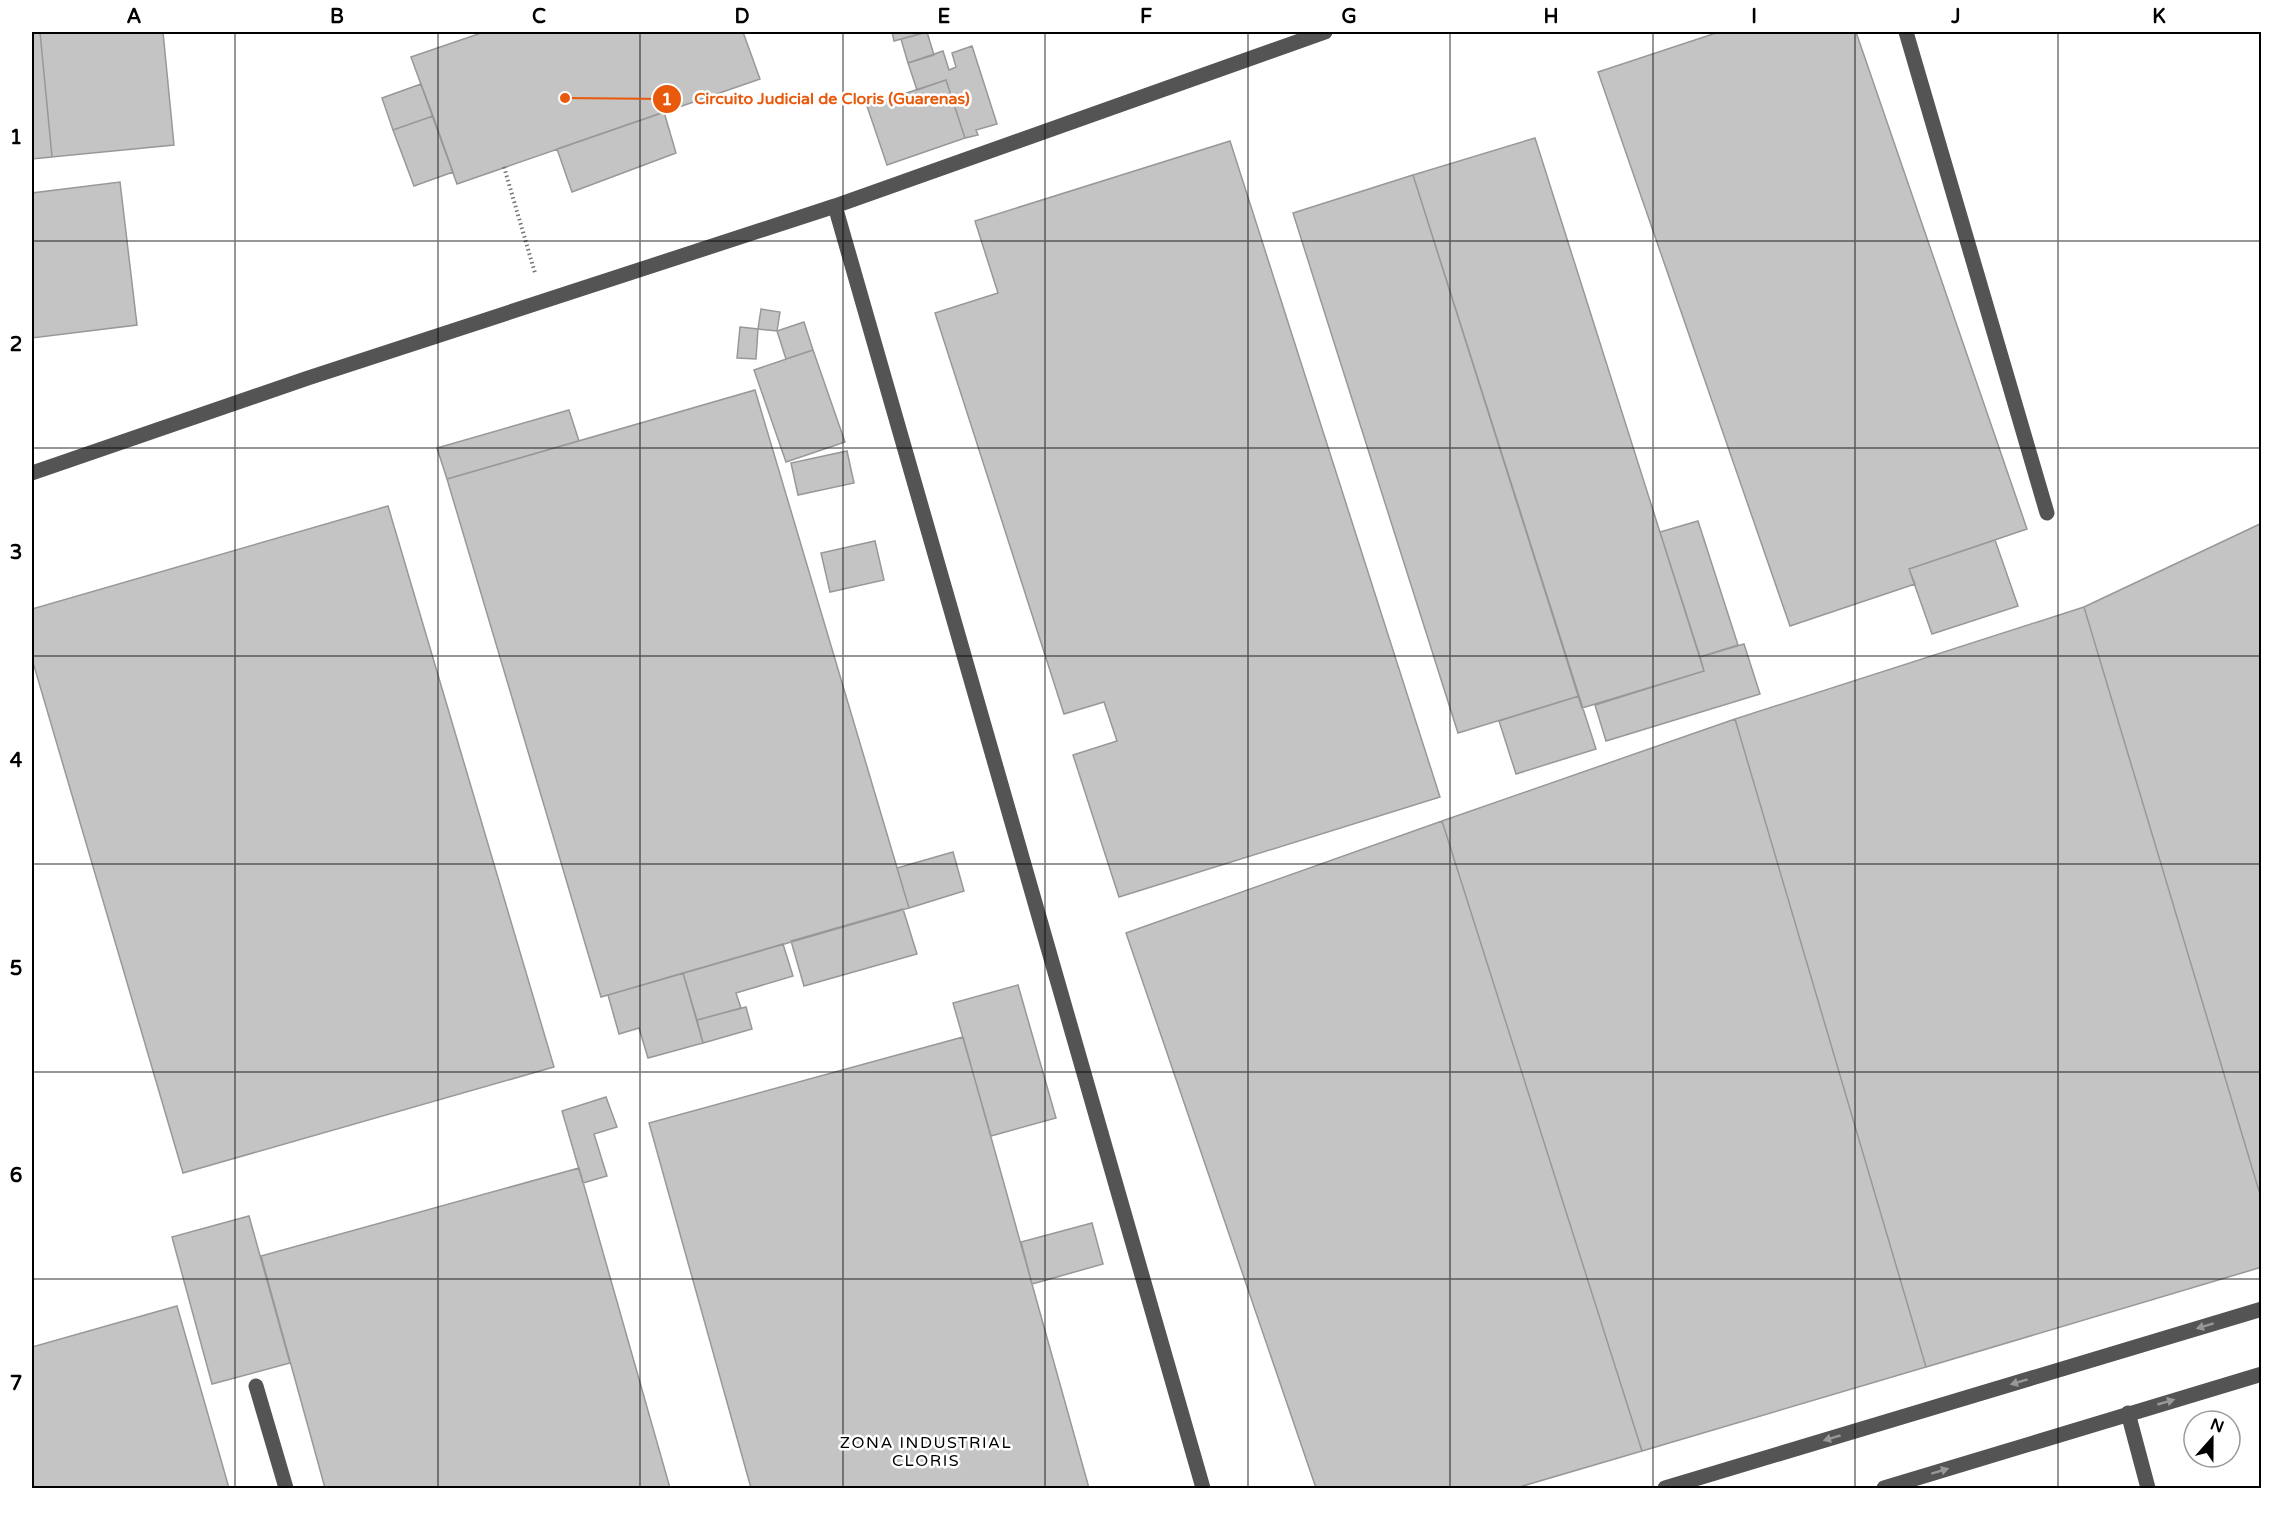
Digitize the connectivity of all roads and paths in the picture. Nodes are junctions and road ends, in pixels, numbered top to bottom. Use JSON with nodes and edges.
{"nodes":[{"id":1,"x":1325,"y":32,"type":"edge"},
{"id":2,"x":1906,"y":32,"type":"edge"},
{"id":3,"x":504,"y":167,"type":"dead end"},
{"id":4,"x":835,"y":206,"type":"junction"},
{"id":5,"x":544,"y":302,"type":"junction"},
{"id":6,"x":32,"y":473,"type":"edge"},
{"id":7,"x":2047,"y":513,"type":"dead end"},
{"id":8,"x":2262,"y":1309,"type":"edge"},
{"id":9,"x":2262,"y":1374,"type":"edge"},
{"id":10,"x":256,"y":1386,"type":"dead end"},
{"id":11,"x":2128,"y":1413,"type":"junction"},
{"id":12,"x":286,"y":1488,"type":"edge"},
{"id":13,"x":1203,"y":1488,"type":"edge"},
{"id":14,"x":1665,"y":1488,"type":"edge"},
{"id":15,"x":1884,"y":1488,"type":"edge"},
{"id":16,"x":2148,"y":1488,"type":"edge"}],
"edges":[{"from":1,"to":4,"type":"street"},
{"from":2,"to":7,"type":"street"},
{"from":3,"to":5,"type":"path"},
{"from":4,"to":5,"type":"street"},
{"from":4,"to":13,"type":"street"},
{"from":5,"to":6,"type":"street"},
{"from":8,"to":14,"type":"street","one_way":true},
{"from":11,"to":9,"type":"street","one_way":true},
{"from":10,"to":12,"type":"street"},
{"from":15,"to":11,"type":"street","one_way":true},
{"from":11,"to":16,"type":"street"}]}
